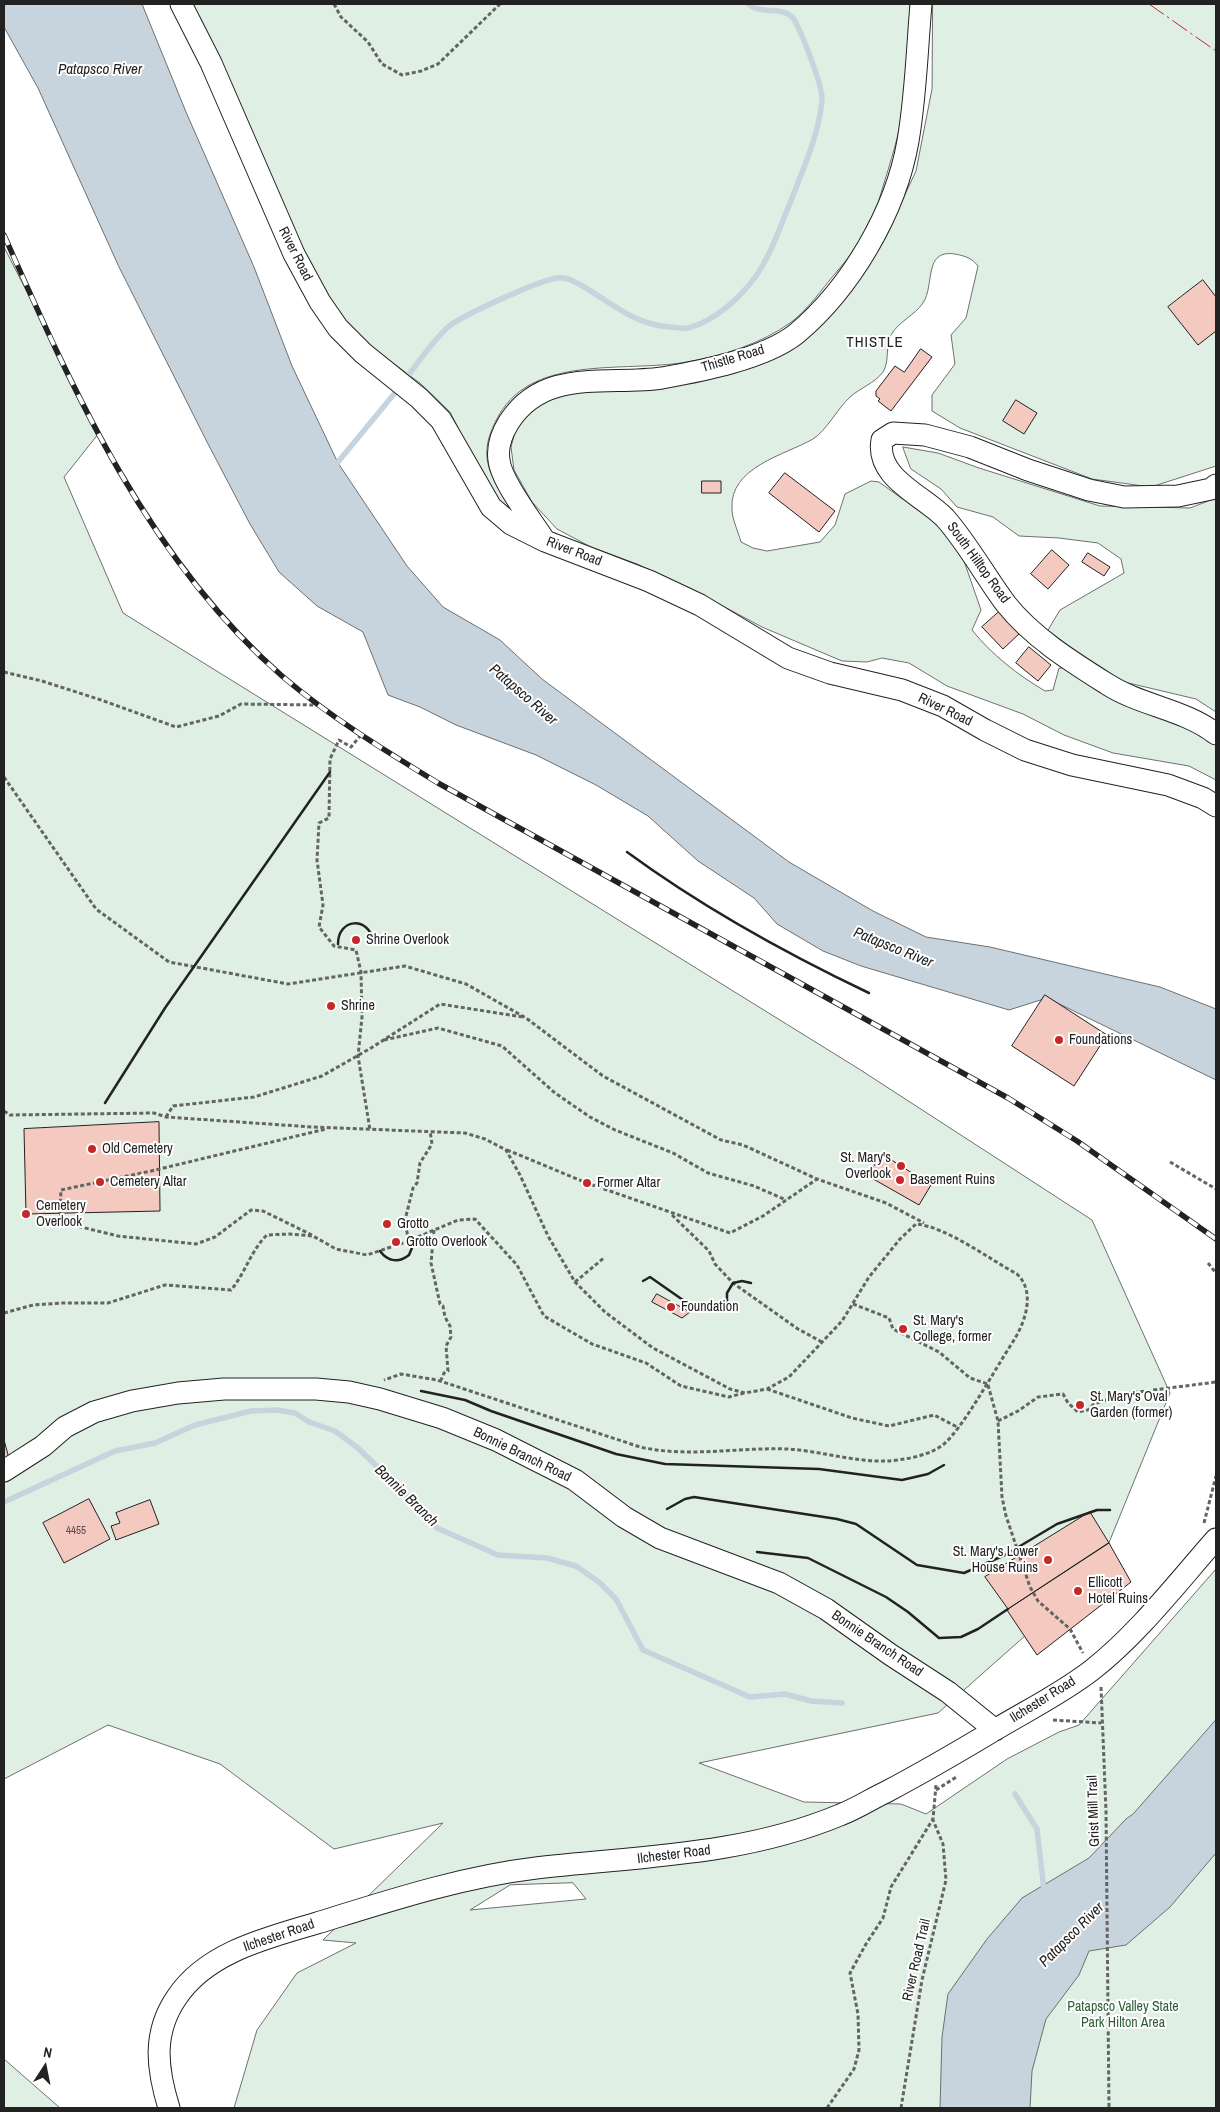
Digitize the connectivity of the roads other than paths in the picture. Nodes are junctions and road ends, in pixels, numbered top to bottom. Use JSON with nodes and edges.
{"nodes":[{"id":1,"x":181,"y":4,"type":"edge"},
{"id":2,"x":921,"y":4,"type":"edge"},
{"id":3,"x":1216,"y":485,"type":"edge"},
{"id":4,"x":545,"y":541,"type":"junction"},
{"id":5,"x":1216,"y":734,"type":"edge"},
{"id":6,"x":1216,"y":806,"type":"edge"},
{"id":7,"x":4,"y":1471,"type":"edge"},
{"id":8,"x":1210,"y":1533,"type":"edge"},
{"id":9,"x":995,"y":1730,"type":"junction"},
{"id":10,"x":168,"y":2108,"type":"edge"}],
"edges":[{"from":1,"to":4,"type":"street","name":"River Road"},
{"from":2,"to":4,"type":"street","name":"Thistle Road"},
{"from":3,"to":5,"type":"street","name":"South Hilltop Road"},
{"from":4,"to":6,"type":"street","name":"River Road"},
{"from":7,"to":9,"type":"street","name":"Bonnie Branch Road"},
{"from":8,"to":9,"type":"street","name":"Ilchester Road"},
{"from":9,"to":10,"type":"street","name":"Ilchester Road"}]}
